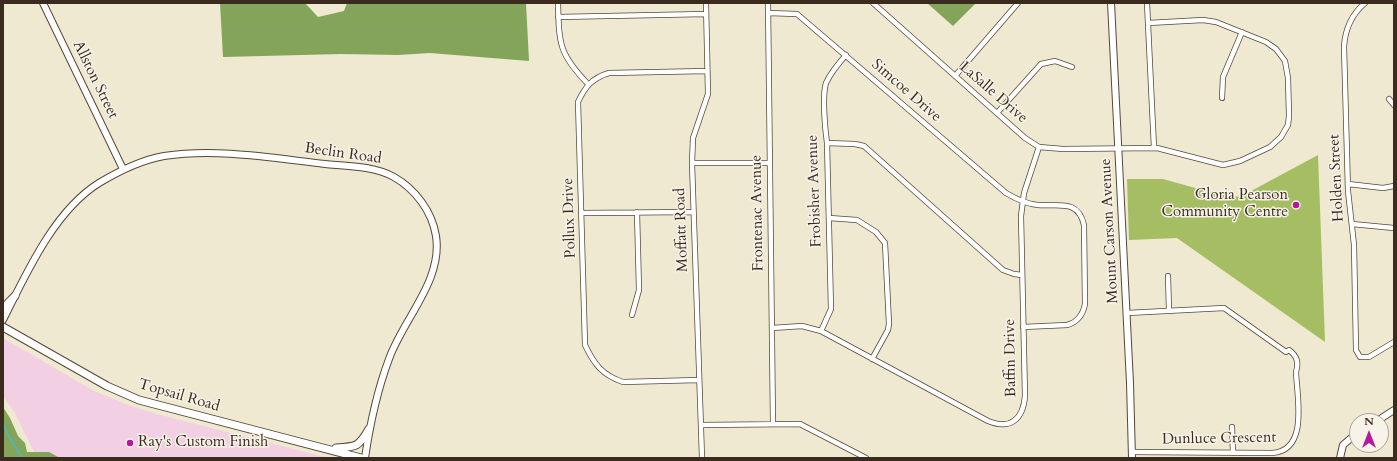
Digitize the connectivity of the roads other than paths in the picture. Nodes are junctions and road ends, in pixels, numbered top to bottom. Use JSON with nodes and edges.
{"nodes":[{"id":1,"x":43,"y":3,"type":"edge"},
{"id":2,"x":558,"y":3,"type":"edge"},
{"id":3,"x":706,"y":3,"type":"edge"},
{"id":4,"x":768,"y":3,"type":"edge"},
{"id":5,"x":873,"y":3,"type":"edge"},
{"id":6,"x":1018,"y":3,"type":"edge"},
{"id":7,"x":1111,"y":3,"type":"edge"},
{"id":8,"x":1147,"y":3,"type":"edge"},
{"id":9,"x":1365,"y":3,"type":"edge"},
{"id":10,"x":768,"y":13,"type":"junction"},
{"id":11,"x":706,"y":14,"type":"junction"},
{"id":12,"x":558,"y":18,"type":"junction"},
{"id":13,"x":1148,"y":23,"type":"junction"},
{"id":14,"x":1242,"y":32,"type":"junction"},
{"id":15,"x":846,"y":55,"type":"junction"},
{"id":16,"x":1072,"y":67,"type":"dead end"},
{"id":17,"x":707,"y":71,"type":"junction"},
{"id":18,"x":955,"y":76,"type":"junction"},
{"id":19,"x":588,"y":84,"type":"junction"},
{"id":20,"x":1222,"y":98,"type":"dead end"},
{"id":21,"x":1389,"y":99,"type":"dead end"},
{"id":22,"x":1394,"y":105,"type":"edge"},
{"id":23,"x":997,"y":113,"type":"junction"},
{"id":24,"x":827,"y":143,"type":"junction"},
{"id":25,"x":1039,"y":147,"type":"junction"},
{"id":26,"x":1154,"y":148,"type":"junction"},
{"id":27,"x":1119,"y":149,"type":"junction"},
{"id":28,"x":692,"y":163,"type":"junction"},
{"id":29,"x":770,"y":164,"type":"junction"},
{"id":30,"x":123,"y":169,"type":"junction"},
{"id":31,"x":1348,"y":184,"type":"junction"},
{"id":32,"x":1394,"y":186,"type":"edge"},
{"id":33,"x":1022,"y":201,"type":"junction"},
{"id":34,"x":637,"y":212,"type":"junction"},
{"id":35,"x":693,"y":212,"type":"junction"},
{"id":36,"x":582,"y":213,"type":"junction"},
{"id":37,"x":829,"y":218,"type":"junction"},
{"id":38,"x":1352,"y":224,"type":"junction"},
{"id":39,"x":1394,"y":228,"type":"edge"},
{"id":40,"x":1022,"y":275,"type":"junction"},
{"id":41,"x":1168,"y":276,"type":"dead end"},
{"id":42,"x":15,"y":296,"type":"junction"},
{"id":43,"x":3,"y":308,"type":"edge"},
{"id":44,"x":1169,"y":311,"type":"junction"},
{"id":45,"x":1127,"y":313,"type":"junction"},
{"id":46,"x":632,"y":315,"type":"dead end"},
{"id":47,"x":3,"y":320,"type":"edge"},
{"id":48,"x":1023,"y":327,"type":"junction"},
{"id":49,"x":3,"y":328,"type":"edge"},
{"id":50,"x":772,"y":328,"type":"junction"},
{"id":51,"x":821,"y":331,"type":"junction"},
{"id":52,"x":1394,"y":342,"type":"edge"},
{"id":53,"x":872,"y":359,"type":"junction"},
{"id":54,"x":699,"y":380,"type":"junction"},
{"id":55,"x":773,"y":424,"type":"junction"},
{"id":56,"x":701,"y":425,"type":"junction"},
{"id":57,"x":1232,"y":427,"type":"dead end"},
{"id":58,"x":369,"y":429,"type":"junction"},
{"id":59,"x":1349,"y":439,"type":"edge"},
{"id":60,"x":330,"y":449,"type":"junction"},
{"id":61,"x":1233,"y":453,"type":"junction"},
{"id":62,"x":1132,"y":455,"type":"edge"},
{"id":63,"x":361,"y":458,"type":"edge"},
{"id":64,"x":365,"y":458,"type":"edge"},
{"id":65,"x":702,"y":458,"type":"edge"},
{"id":66,"x":866,"y":458,"type":"edge"},
{"id":67,"x":1340,"y":458,"type":"edge"}],
"edges":[{"from":1,"to":30,"type":"street","name":"Allston Street"},
{"from":2,"to":12,"type":"street"},
{"from":3,"to":11,"type":"street","name":"Moffatt Road"},
{"from":4,"to":10,"type":"street","name":"Frontenac Avenue"},
{"from":5,"to":18,"type":"street","name":"LaSalle Drive"},
{"from":6,"to":18,"type":"street"},
{"from":7,"to":27,"type":"street","name":"Mount Carson Avenue"},
{"from":8,"to":13,"type":"street"},
{"from":9,"to":31,"type":"street","name":"Holden Street"},
{"from":10,"to":15,"type":"street","name":"Simcoe Drive"},
{"from":10,"to":29,"type":"street","name":"Frontenac Avenue"},
{"from":11,"to":12,"type":"street"},
{"from":11,"to":17,"type":"street","name":"Moffatt Road"},
{"from":12,"to":19,"type":"street"},
{"from":13,"to":14,"type":"street","name":"LaSalle Drive"},
{"from":13,"to":26,"type":"street"},
{"from":14,"to":20,"type":"street"},
{"from":14,"to":26,"type":"street","name":"LaSalle Drive"},
{"from":15,"to":24,"type":"street","name":"Frobisher Avenue"},
{"from":15,"to":33,"type":"street","name":"Simcoe Drive"},
{"from":16,"to":23,"type":"street"},
{"from":17,"to":19,"type":"street"},
{"from":17,"to":28,"type":"street","name":"Moffatt Road"},
{"from":18,"to":23,"type":"street","name":"LaSalle Drive"},
{"from":19,"to":36,"type":"street","name":"Pollux Drive"},
{"from":21,"to":22,"type":"street"},
{"from":23,"to":25,"type":"street","name":"LaSalle Drive"},
{"from":24,"to":37,"type":"street","name":"Frobisher Avenue"},
{"from":24,"to":40,"type":"street"},
{"from":25,"to":27,"type":"street","name":"LaSalle Drive"},
{"from":25,"to":33,"type":"street","name":"Baffin Drive"},
{"from":26,"to":27,"type":"street","name":"LaSalle Drive"},
{"from":27,"to":45,"type":"street","name":"Mount Carson Avenue"},
{"from":28,"to":29,"type":"street"},
{"from":28,"to":35,"type":"street","name":"Moffatt Road"},
{"from":29,"to":50,"type":"street","name":"Frontenac Avenue"},
{"from":30,"to":42,"type":"street","name":"Beclin Road"},
{"from":30,"to":58,"type":"street","name":"Beclin Road"},
{"from":31,"to":32,"type":"street"},
{"from":31,"to":38,"type":"street","name":"Holden Street"},
{"from":33,"to":40,"type":"street","name":"Baffin Drive"},
{"from":33,"to":48,"type":"street","name":"Simcoe Drive"},
{"from":34,"to":35,"type":"street"},
{"from":34,"to":36,"type":"street"},
{"from":34,"to":46,"type":"street"},
{"from":35,"to":54,"type":"street","name":"Moffatt Road"},
{"from":36,"to":54,"type":"street","name":"Pollux Drive"},
{"from":37,"to":51,"type":"street","name":"Frobisher Avenue"},
{"from":37,"to":53,"type":"street"},
{"from":38,"to":39,"type":"street"},
{"from":38,"to":52,"type":"street","name":"Holden Street"},
{"from":40,"to":48,"type":"street","name":"Baffin Drive"},
{"from":41,"to":44,"type":"street"},
{"from":42,"to":43,"type":"main road"},
{"from":42,"to":47,"type":"street","name":"Beclin Road"},
{"from":44,"to":45,"type":"street","name":"Dunluce Crescent"},
{"from":44,"to":61,"type":"street","name":"Dunluce Crescent"},
{"from":45,"to":62,"type":"street","name":"Mount Carson Avenue"},
{"from":48,"to":53,"type":"street","name":"Baffin Drive"},
{"from":49,"to":60,"type":"main road","name":"Topsail Road"},
{"from":50,"to":51,"type":"street","name":"Baffin Drive"},
{"from":50,"to":55,"type":"street","name":"Frontenac Avenue"},
{"from":51,"to":53,"type":"street","name":"Baffin Drive"},
{"from":54,"to":56,"type":"street","name":"Moffatt Road"},
{"from":55,"to":56,"type":"street"},
{"from":55,"to":66,"type":"street"},
{"from":56,"to":65,"type":"street","name":"Moffatt Road"},
{"from":57,"to":61,"type":"street"},
{"from":58,"to":60,"type":"main road"},
{"from":58,"to":64,"type":"street","name":"Beclin Road"},
{"from":59,"to":67,"type":"street"},
{"from":60,"to":63,"type":"main road","name":"Topsail Road"},
{"from":61,"to":62,"type":"street","name":"Dunluce Crescent"}]}
